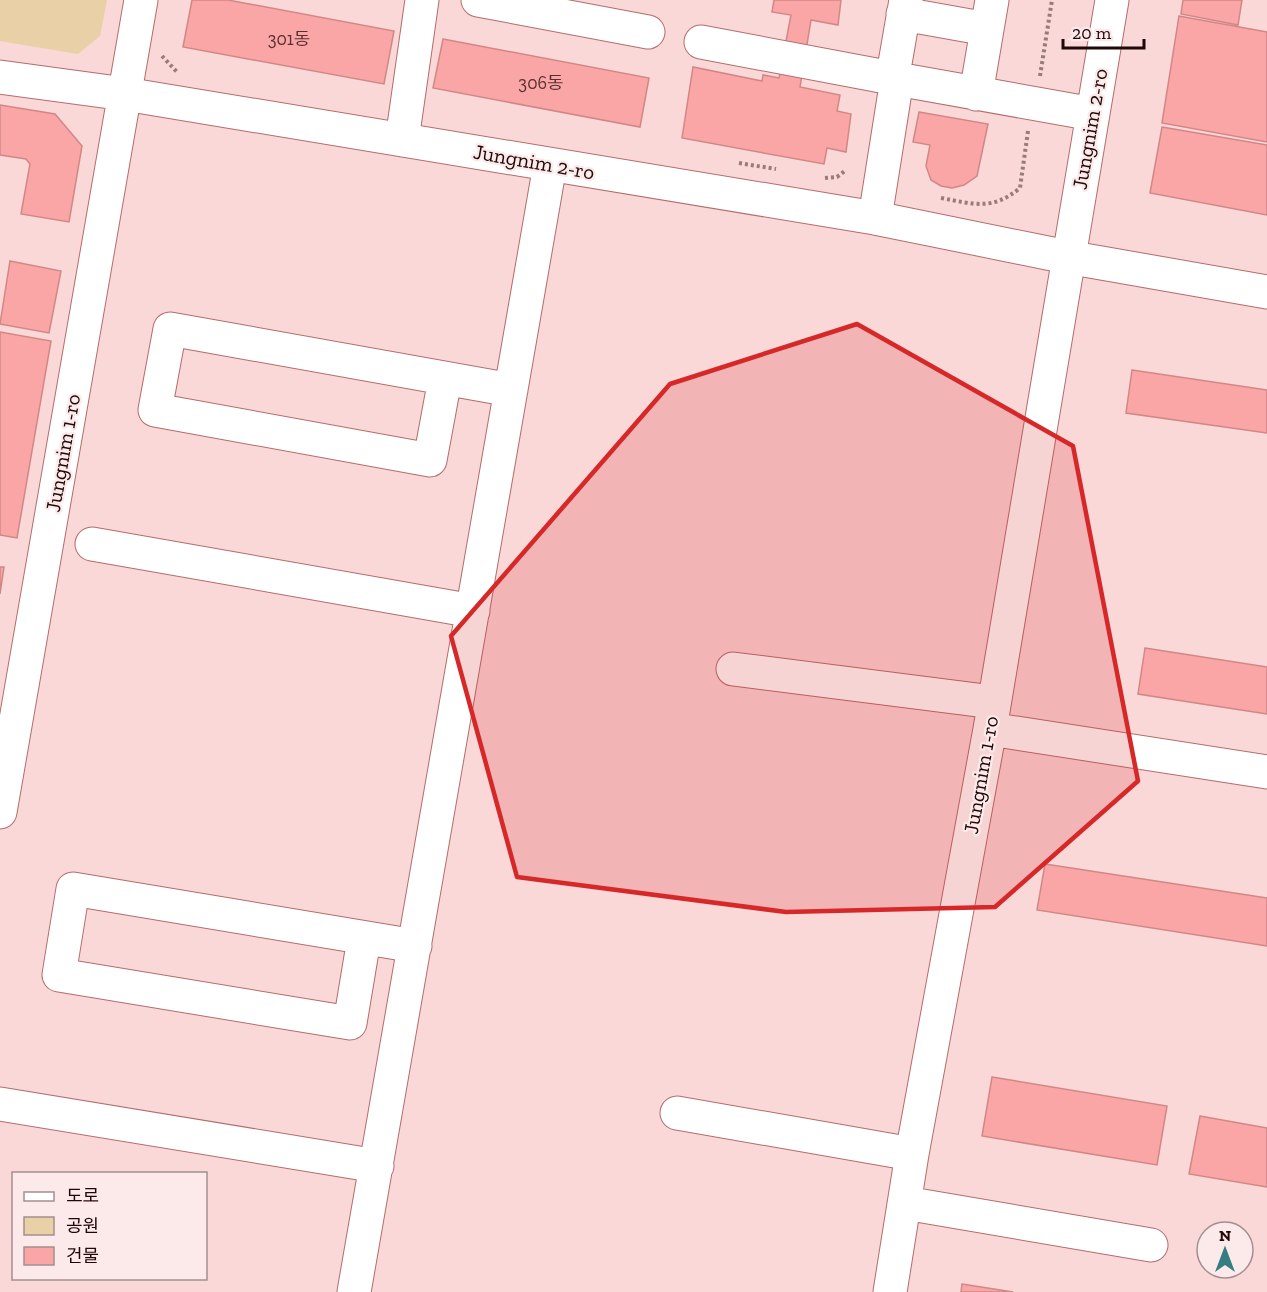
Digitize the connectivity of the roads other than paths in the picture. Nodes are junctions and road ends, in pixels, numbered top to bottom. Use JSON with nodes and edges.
{"nodes":[{"id":1,"x":141,"y":0,"type":"edge"},
{"id":2,"x":422,"y":0,"type":"edge"},
{"id":3,"x":478,"y":0,"type":"edge"},
{"id":4,"x":1112,"y":0,"type":"edge"},
{"id":5,"x":904,"y":7,"type":"edge"},
{"id":6,"x":990,"y":15,"type":"edge"},
{"id":7,"x":648,"y":32,"type":"dead end"},
{"id":8,"x":701,"y":42,"type":"dead end"},
{"id":9,"x":0,"y":77,"type":"edge"},
{"id":10,"x":897,"y":80,"type":"junction"},
{"id":11,"x":125,"y":94,"type":"junction"},
{"id":12,"x":976,"y":94,"type":"junction"},
{"id":13,"x":1093,"y":114,"type":"junction"},
{"id":14,"x":402,"y":140,"type":"junction"},
{"id":15,"x":550,"y":165,"type":"junction"},
{"id":16,"x":875,"y":218,"type":"junction"},
{"id":17,"x":1067,"y":257,"type":"junction"},
{"id":18,"x":1267,"y":292,"type":"edge"},
{"id":19,"x":445,"y":379,"type":"junction"},
{"id":20,"x":512,"y":390,"type":"junction"},
{"id":21,"x":92,"y":544,"type":"dead end"},
{"id":22,"x":473,"y":611,"type":"junction"},
{"id":23,"x":733,"y":669,"type":"dead end"},
{"id":24,"x":992,"y":716,"type":"junction"},
{"id":25,"x":1267,"y":772,"type":"edge"},
{"id":26,"x":0,"y":812,"type":"edge"},
{"id":27,"x":364,"y":939,"type":"junction"},
{"id":28,"x":415,"y":946,"type":"junction"},
{"id":29,"x":0,"y":1104,"type":"edge"},
{"id":30,"x":677,"y":1113,"type":"dead end"},
{"id":31,"x":912,"y":1154,"type":"junction"},
{"id":32,"x":377,"y":1166,"type":"junction"},
{"id":33,"x":905,"y":1203,"type":"junction"},
{"id":34,"x":1151,"y":1245,"type":"dead end"},
{"id":35,"x":354,"y":1292,"type":"edge"},
{"id":36,"x":891,"y":1292,"type":"edge"}],
"edges":[{"from":1,"to":11,"type":"street","name":"Jungnim 1-ro"},
{"from":2,"to":14,"type":"street"},
{"from":3,"to":7,"type":"street"},
{"from":4,"to":13,"type":"street","name":"Jungnim 2-ro"},
{"from":5,"to":6,"type":"street"},
{"from":5,"to":10,"type":"street"},
{"from":6,"to":12,"type":"street"},
{"from":8,"to":10,"type":"street"},
{"from":9,"to":11,"type":"street","name":"Jungnim 2-ro"},
{"from":10,"to":12,"type":"street"},
{"from":10,"to":16,"type":"street"},
{"from":11,"to":14,"type":"street","name":"Jungnim 2-ro"},
{"from":11,"to":26,"type":"street","name":"Jungnim 1-ro"},
{"from":12,"to":13,"type":"street"},
{"from":13,"to":17,"type":"street","name":"Jungnim 2-ro"},
{"from":14,"to":15,"type":"street","name":"Jungnim 2-ro"},
{"from":15,"to":16,"type":"street","name":"Jungnim 2-ro"},
{"from":15,"to":20,"type":"street"},
{"from":16,"to":17,"type":"street","name":"Jungnim 2-ro"},
{"from":17,"to":18,"type":"street","name":"Jungnim 2-ro"},
{"from":17,"to":24,"type":"street","name":"Jungnim 1-ro"},
{"from":19,"to":19,"type":"street"},
{"from":19,"to":20,"type":"street"},
{"from":20,"to":22,"type":"street"},
{"from":21,"to":22,"type":"street"},
{"from":22,"to":28,"type":"street"},
{"from":23,"to":24,"type":"street"},
{"from":24,"to":25,"type":"street"},
{"from":24,"to":31,"type":"street","name":"Jungnim 1-ro"},
{"from":27,"to":27,"type":"street"},
{"from":27,"to":28,"type":"street"},
{"from":28,"to":32,"type":"street"},
{"from":29,"to":32,"type":"street"},
{"from":30,"to":31,"type":"street"},
{"from":31,"to":33,"type":"street","name":"Jungnim 1-ro"},
{"from":32,"to":35,"type":"street"},
{"from":33,"to":34,"type":"street"},
{"from":33,"to":36,"type":"street","name":"Jungnim 1-ro"}]}
